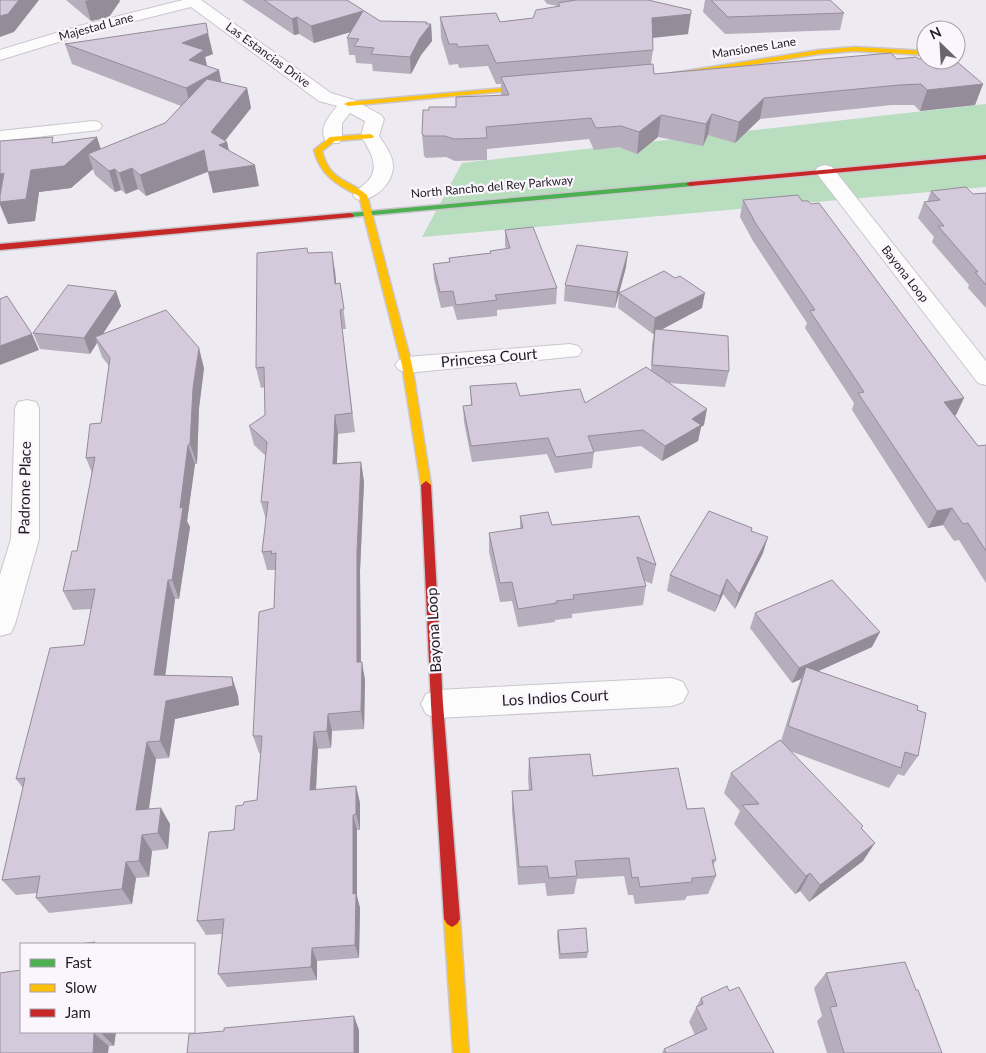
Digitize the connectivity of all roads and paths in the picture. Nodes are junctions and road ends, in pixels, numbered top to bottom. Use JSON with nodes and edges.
{"nodes":[{"id":1,"x":192,"y":1,"type":"edge"},
{"id":2,"x":916,"y":52,"type":"edge"},
{"id":3,"x":0,"y":55,"type":"edge"},
{"id":4,"x":661,"y":77,"type":"edge"},
{"id":5,"x":546,"y":86,"type":"edge"},
{"id":6,"x":348,"y":104,"type":"junction"},
{"id":7,"x":93,"y":126,"type":"dead end"},
{"id":8,"x":0,"y":136,"type":"edge"},
{"id":9,"x":370,"y":136,"type":"junction"},
{"id":10,"x":333,"y":139,"type":"junction"},
{"id":11,"x":986,"y":157,"type":"edge"},
{"id":12,"x":825,"y":171,"type":"junction"},
{"id":13,"x":366,"y":203,"type":"junction"},
{"id":14,"x":0,"y":247,"type":"edge"},
{"id":15,"x":570,"y":351,"type":"dead end"},
{"id":16,"x":407,"y":365,"type":"junction"},
{"id":17,"x":986,"y":377,"type":"edge"},
{"id":18,"x":27,"y":408,"type":"dead end"},
{"id":19,"x":0,"y":624,"type":"edge"},
{"id":20,"x":672,"y":692,"type":"dead end"},
{"id":21,"x":437,"y":704,"type":"junction"},
{"id":22,"x":462,"y":1053,"type":"edge"}],
"edges":[{"from":1,"to":3,"type":"street","name":"Majestad Lane"},
{"from":1,"to":6,"type":"street","name":"Las Estancias Drive"},
{"from":2,"to":4,"type":"street","name":"Mansiones Lane"},
{"from":5,"to":6,"type":"street"},
{"from":6,"to":9,"type":"street","name":"Las Estancias Drive"},
{"from":6,"to":10,"type":"street"},
{"from":7,"to":8,"type":"street"},
{"from":9,"to":10,"type":"street"},
{"from":9,"to":13,"type":"street","name":"Las Estancias Drive"},
{"from":10,"to":13,"type":"street"},
{"from":11,"to":12,"type":"street","name":"North Rancho del Rey Parkway"},
{"from":12,"to":13,"type":"street","name":"North Rancho del Rey Parkway"},
{"from":12,"to":17,"type":"street","name":"Bayona Loop"},
{"from":13,"to":14,"type":"street","name":"North Rancho del Rey Parkway"},
{"from":13,"to":16,"type":"street","name":"Bayona Loop"},
{"from":15,"to":16,"type":"street","name":"Princesa Court"},
{"from":16,"to":21,"type":"street","name":"Bayona Loop"},
{"from":18,"to":19,"type":"street","name":"Padrone Place"},
{"from":20,"to":21,"type":"street","name":"Los Indios Court"},
{"from":21,"to":22,"type":"street","name":"Bayona Loop"}]}
